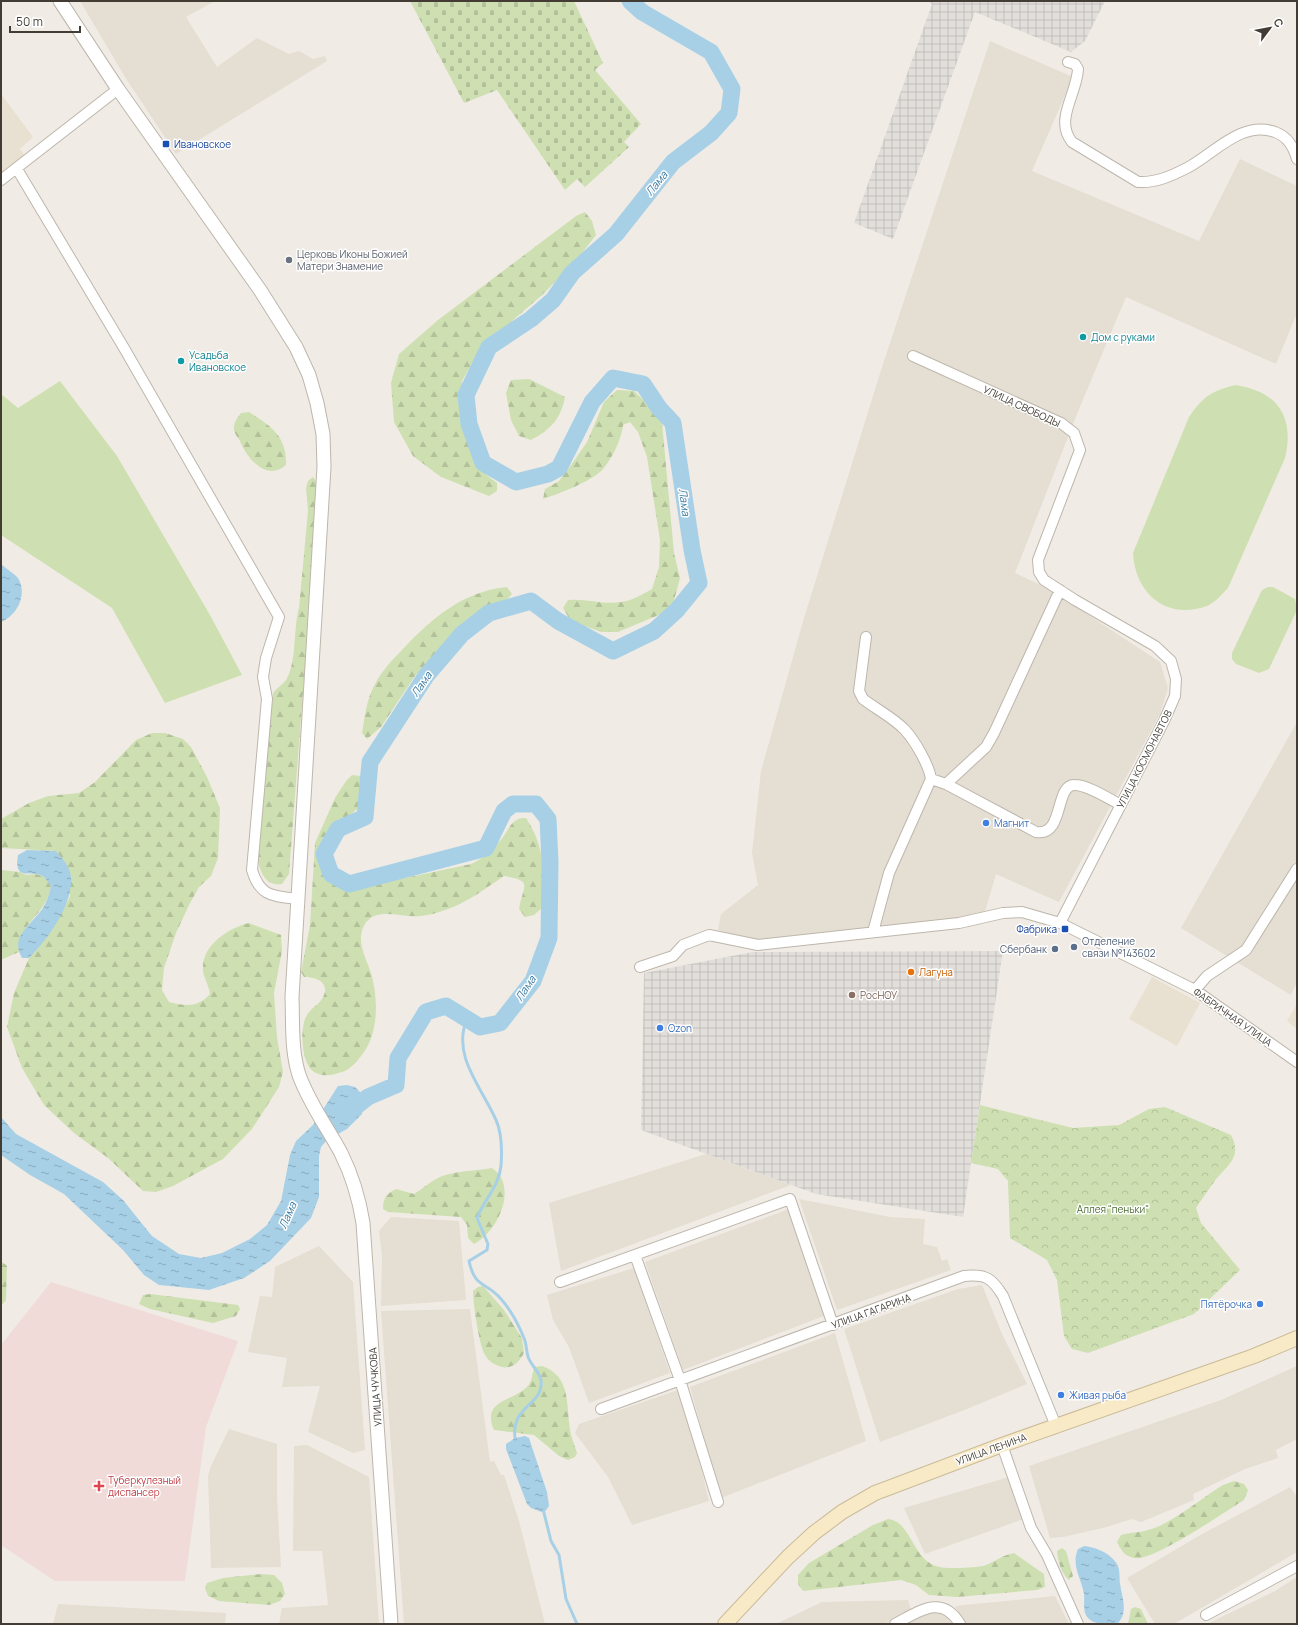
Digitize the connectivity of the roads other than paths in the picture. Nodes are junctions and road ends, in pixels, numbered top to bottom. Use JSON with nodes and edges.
{"nodes":[{"id":1,"x":60,"y":1,"type":"edge"},
{"id":2,"x":1068,"y":62,"type":"dead end"},
{"id":3,"x":118,"y":89,"type":"junction"},
{"id":4,"x":1297,"y":159,"type":"edge"},
{"id":5,"x":17,"y":169,"type":"junction"},
{"id":6,"x":1,"y":180,"type":"edge"},
{"id":7,"x":913,"y":356,"type":"dead end"},
{"id":8,"x":1044,"y":580,"type":"joint"},
{"id":9,"x":1060,"y":590,"type":"junction"},
{"id":10,"x":866,"y":636,"type":"dead end"},
{"id":11,"x":931,"y":779,"type":"junction"},
{"id":12,"x":946,"y":784,"type":"junction"},
{"id":13,"x":1121,"y":805,"type":"junction"},
{"id":14,"x":1297,"y":869,"type":"edge"},
{"id":15,"x":298,"y":899,"type":"junction"},
{"id":16,"x":1060,"y":923,"type":"junction"},
{"id":17,"x":873,"y":932,"type":"junction"},
{"id":18,"x":640,"y":967,"type":"dead end"},
{"id":19,"x":1195,"y":990,"type":"junction"},
{"id":20,"x":1297,"y":1062,"type":"edge"},
{"id":21,"x":636,"y":1255,"type":"junction"},
{"id":22,"x":560,"y":1282,"type":"dead end"},
{"id":23,"x":833,"y":1325,"type":"junction"},
{"id":24,"x":1297,"y":1338,"type":"edge"},
{"id":25,"x":680,"y":1380,"type":"junction"},
{"id":26,"x":601,"y":1409,"type":"dead end"},
{"id":27,"x":1056,"y":1426,"type":"junction"},
{"id":28,"x":1002,"y":1445,"type":"junction"},
{"id":29,"x":718,"y":1502,"type":"dead end"},
{"id":30,"x":1297,"y":1566,"type":"edge"},
{"id":31,"x":1206,"y":1615,"type":"dead end"},
{"id":32,"x":391,"y":1624,"type":"edge"},
{"id":33,"x":725,"y":1624,"type":"edge"},
{"id":34,"x":894,"y":1624,"type":"edge"},
{"id":35,"x":960,"y":1624,"type":"edge"},
{"id":36,"x":1078,"y":1624,"type":"edge"}],
"edges":[{"from":1,"to":3,"type":"street","name":"УЛИЦА ЧУЧКОВА"},
{"from":2,"to":4,"type":"street"},
{"from":3,"to":5,"type":"street"},
{"from":3,"to":15,"type":"street","name":"УЛИЦА ЧУЧКОВА"},
{"from":5,"to":6,"type":"street"},
{"from":5,"to":15,"type":"street"},
{"from":7,"to":8,"type":"street","name":"УЛИЦА СВОБОДЫ"},
{"from":8,"to":9,"type":"street","name":"УЛИЦА КОСМОНАВТОВ"},
{"from":9,"to":12,"type":"street"},
{"from":9,"to":13,"type":"street","name":"УЛИЦА КОСМОНАВТОВ"},
{"from":10,"to":11,"type":"street"},
{"from":11,"to":12,"type":"street"},
{"from":11,"to":17,"type":"street"},
{"from":12,"to":13,"type":"street"},
{"from":13,"to":16,"type":"street","name":"УЛИЦА КОСМОНАВТОВ"},
{"from":14,"to":19,"type":"street"},
{"from":15,"to":32,"type":"street","name":"УЛИЦА ЧУЧКОВА"},
{"from":16,"to":17,"type":"street","name":"ФАБРИЧНАЯ УЛИЦА"},
{"from":16,"to":19,"type":"street","name":"ФАБРИЧНАЯ УЛИЦА"},
{"from":17,"to":18,"type":"street","name":"ФАБРИЧНАЯ УЛИЦА"},
{"from":19,"to":20,"type":"street","name":"ФАБРИЧНАЯ УЛИЦА"},
{"from":21,"to":22,"type":"street"},
{"from":21,"to":23,"type":"street"},
{"from":21,"to":25,"type":"street"},
{"from":23,"to":25,"type":"street","name":"УЛИЦА ГАГАРИНА"},
{"from":23,"to":27,"type":"street","name":"УЛИЦА ГАГАРИНА"},
{"from":24,"to":27,"type":"main road","name":"УЛИЦА ЛЕНИНА"},
{"from":25,"to":26,"type":"street","name":"УЛИЦА ГАГАРИНА"},
{"from":25,"to":29,"type":"street"},
{"from":27,"to":28,"type":"main road","name":"УЛИЦА ЛЕНИНА"},
{"from":28,"to":33,"type":"main road","name":"УЛИЦА ЛЕНИНА"},
{"from":28,"to":36,"type":"street"},
{"from":30,"to":31,"type":"street"},
{"from":34,"to":35,"type":"street"}]}
